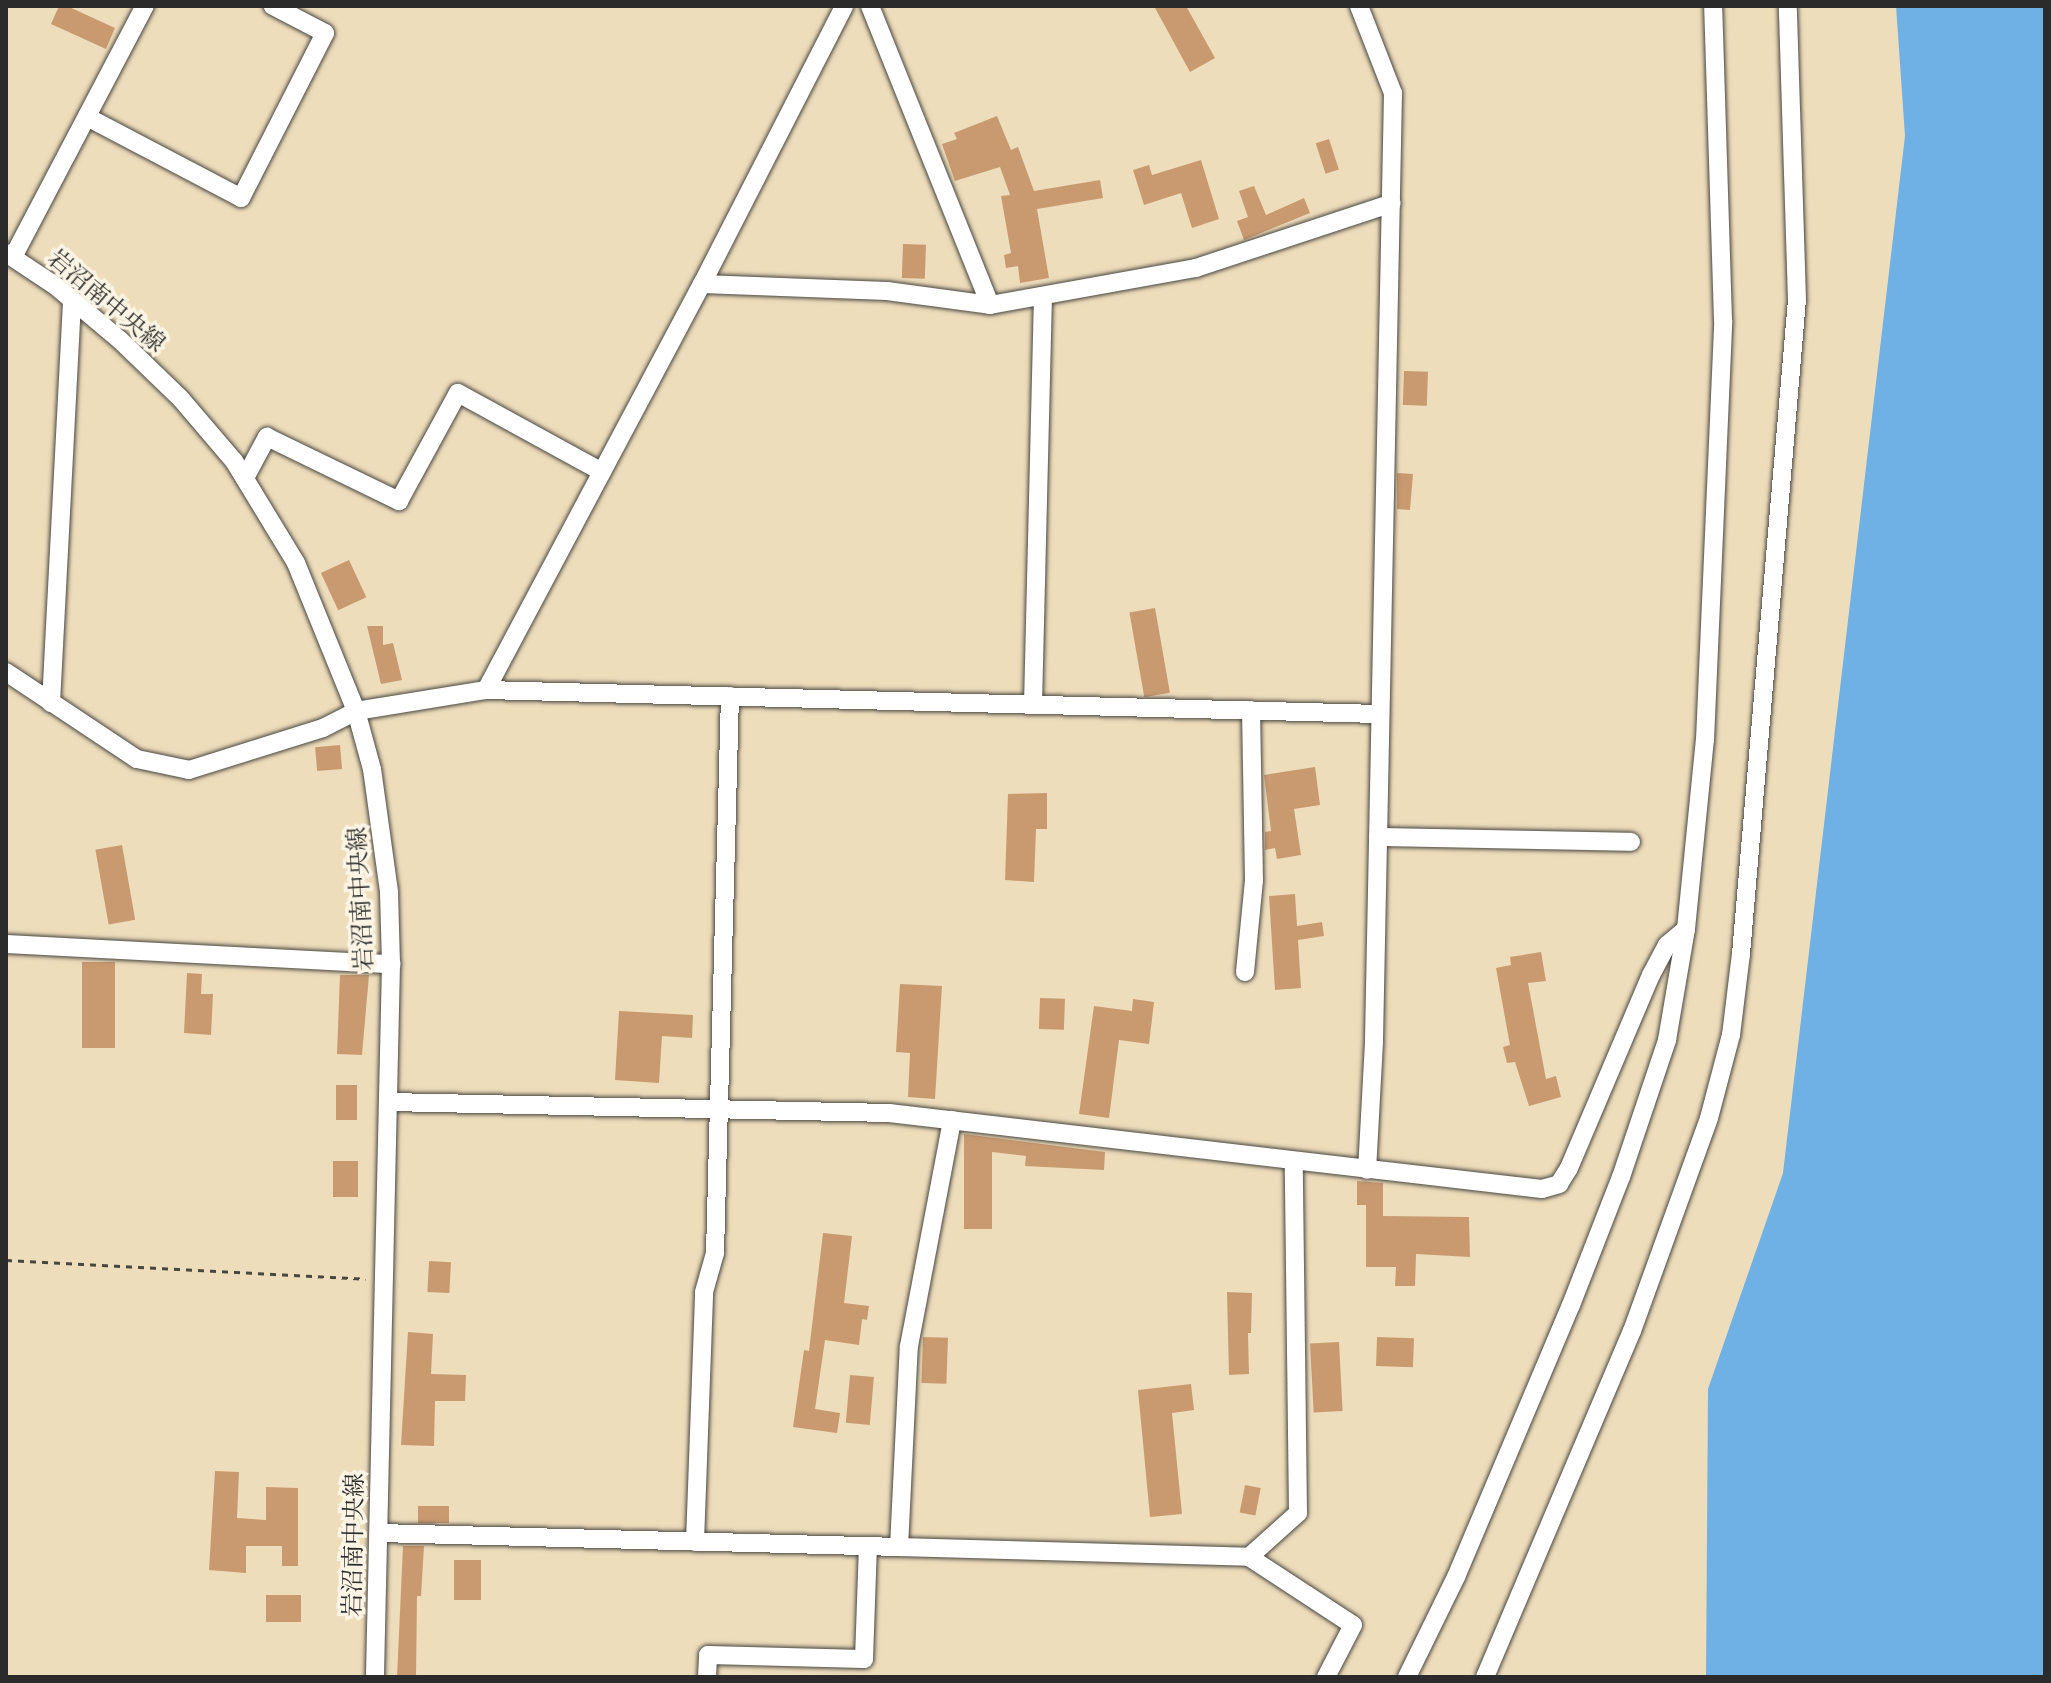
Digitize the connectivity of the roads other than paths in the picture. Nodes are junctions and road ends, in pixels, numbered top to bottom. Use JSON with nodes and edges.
{"nodes":[{"id":1,"x":145,"y":6,"type":"edge"},
{"id":2,"x":273,"y":6,"type":"edge"},
{"id":3,"x":844,"y":6,"type":"edge"},
{"id":4,"x":870,"y":6,"type":"edge"},
{"id":5,"x":1359,"y":6,"type":"edge"},
{"id":6,"x":1713,"y":6,"type":"edge"},
{"id":7,"x":1788,"y":6,"type":"edge"},
{"id":8,"x":87,"y":117,"type":"junction"},
{"id":9,"x":1392,"y":203,"type":"junction"},
{"id":10,"x":10,"y":255,"type":"edge"},
{"id":11,"x":702,"y":284,"type":"junction"},
{"id":12,"x":1043,"y":296,"type":"junction"},
{"id":13,"x":72,"y":300,"type":"junction"},
{"id":14,"x":990,"y":305,"type":"junction"},
{"id":15,"x":602,"y":472,"type":"junction"},
{"id":16,"x":245,"y":478,"type":"junction"},
{"id":17,"x":6,"y":672,"type":"edge"},
{"id":18,"x":486,"y":690,"type":"junction"},
{"id":19,"x":730,"y":696,"type":"junction"},
{"id":20,"x":51,"y":703,"type":"junction"},
{"id":21,"x":1033,"y":704,"type":"junction"},
{"id":22,"x":1251,"y":710,"type":"junction"},
{"id":23,"x":356,"y":711,"type":"junction"},
{"id":24,"x":1379,"y":714,"type":"junction"},
{"id":25,"x":1378,"y":837,"type":"junction"},
{"id":26,"x":1631,"y":842,"type":"dead end"},
{"id":27,"x":1686,"y":929,"type":"junction"},
{"id":28,"x":6,"y":944,"type":"edge"},
{"id":29,"x":391,"y":964,"type":"junction"},
{"id":30,"x":1245,"y":972,"type":"dead end"},
{"id":31,"x":389,"y":1102,"type":"junction"},
{"id":32,"x":719,"y":1109,"type":"junction"},
{"id":33,"x":952,"y":1120,"type":"junction"},
{"id":34,"x":1294,"y":1161,"type":"junction"},
{"id":35,"x":1367,"y":1170,"type":"junction"},
{"id":36,"x":379,"y":1533,"type":"junction"},
{"id":37,"x":695,"y":1542,"type":"junction"},
{"id":38,"x":868,"y":1546,"type":"junction"},
{"id":39,"x":899,"y":1547,"type":"junction"},
{"id":40,"x":1249,"y":1557,"type":"junction"},
{"id":41,"x":375,"y":1677,"type":"edge"},
{"id":42,"x":707,"y":1677,"type":"edge"},
{"id":43,"x":1326,"y":1677,"type":"edge"},
{"id":44,"x":1407,"y":1677,"type":"edge"},
{"id":45,"x":1485,"y":1677,"type":"edge"}],
"edges":[{"from":1,"to":8,"type":"street"},
{"from":2,"to":8,"type":"street"},
{"from":3,"to":11,"type":"street"},
{"from":4,"to":14,"type":"street"},
{"from":5,"to":9,"type":"street"},
{"from":6,"to":27,"type":"street"},
{"from":7,"to":45,"type":"street"},
{"from":8,"to":10,"type":"street"},
{"from":9,"to":12,"type":"street"},
{"from":9,"to":24,"type":"street"},
{"from":10,"to":13,"type":"street","name":"岩沼南中央線"},
{"from":11,"to":14,"type":"street"},
{"from":11,"to":15,"type":"street"},
{"from":12,"to":14,"type":"street"},
{"from":12,"to":21,"type":"street"},
{"from":13,"to":16,"type":"street","name":"岩沼南中央線"},
{"from":13,"to":20,"type":"street"},
{"from":15,"to":16,"type":"street"},
{"from":15,"to":18,"type":"street"},
{"from":16,"to":23,"type":"street","name":"岩沼南中央線"},
{"from":17,"to":20,"type":"street"},
{"from":18,"to":19,"type":"street"},
{"from":18,"to":23,"type":"street"},
{"from":19,"to":21,"type":"street"},
{"from":19,"to":32,"type":"street"},
{"from":20,"to":23,"type":"street"},
{"from":21,"to":22,"type":"street"},
{"from":22,"to":24,"type":"street"},
{"from":22,"to":30,"type":"street"},
{"from":23,"to":29,"type":"street","name":"岩沼南中央線"},
{"from":24,"to":25,"type":"street"},
{"from":25,"to":26,"type":"street"},
{"from":25,"to":35,"type":"street"},
{"from":27,"to":35,"type":"street"},
{"from":27,"to":44,"type":"street"},
{"from":28,"to":29,"type":"street"},
{"from":29,"to":31,"type":"street","name":"岩沼南中央線"},
{"from":31,"to":32,"type":"street"},
{"from":31,"to":36,"type":"street","name":"岩沼南中央線"},
{"from":32,"to":33,"type":"street"},
{"from":32,"to":37,"type":"street"},
{"from":33,"to":34,"type":"street"},
{"from":33,"to":39,"type":"street"},
{"from":34,"to":35,"type":"street"},
{"from":34,"to":40,"type":"street"},
{"from":36,"to":37,"type":"street"},
{"from":36,"to":41,"type":"street","name":"岩沼南中央線"},
{"from":37,"to":38,"type":"street"},
{"from":38,"to":39,"type":"street"},
{"from":38,"to":42,"type":"street"},
{"from":39,"to":40,"type":"street"},
{"from":40,"to":43,"type":"street"}]}
